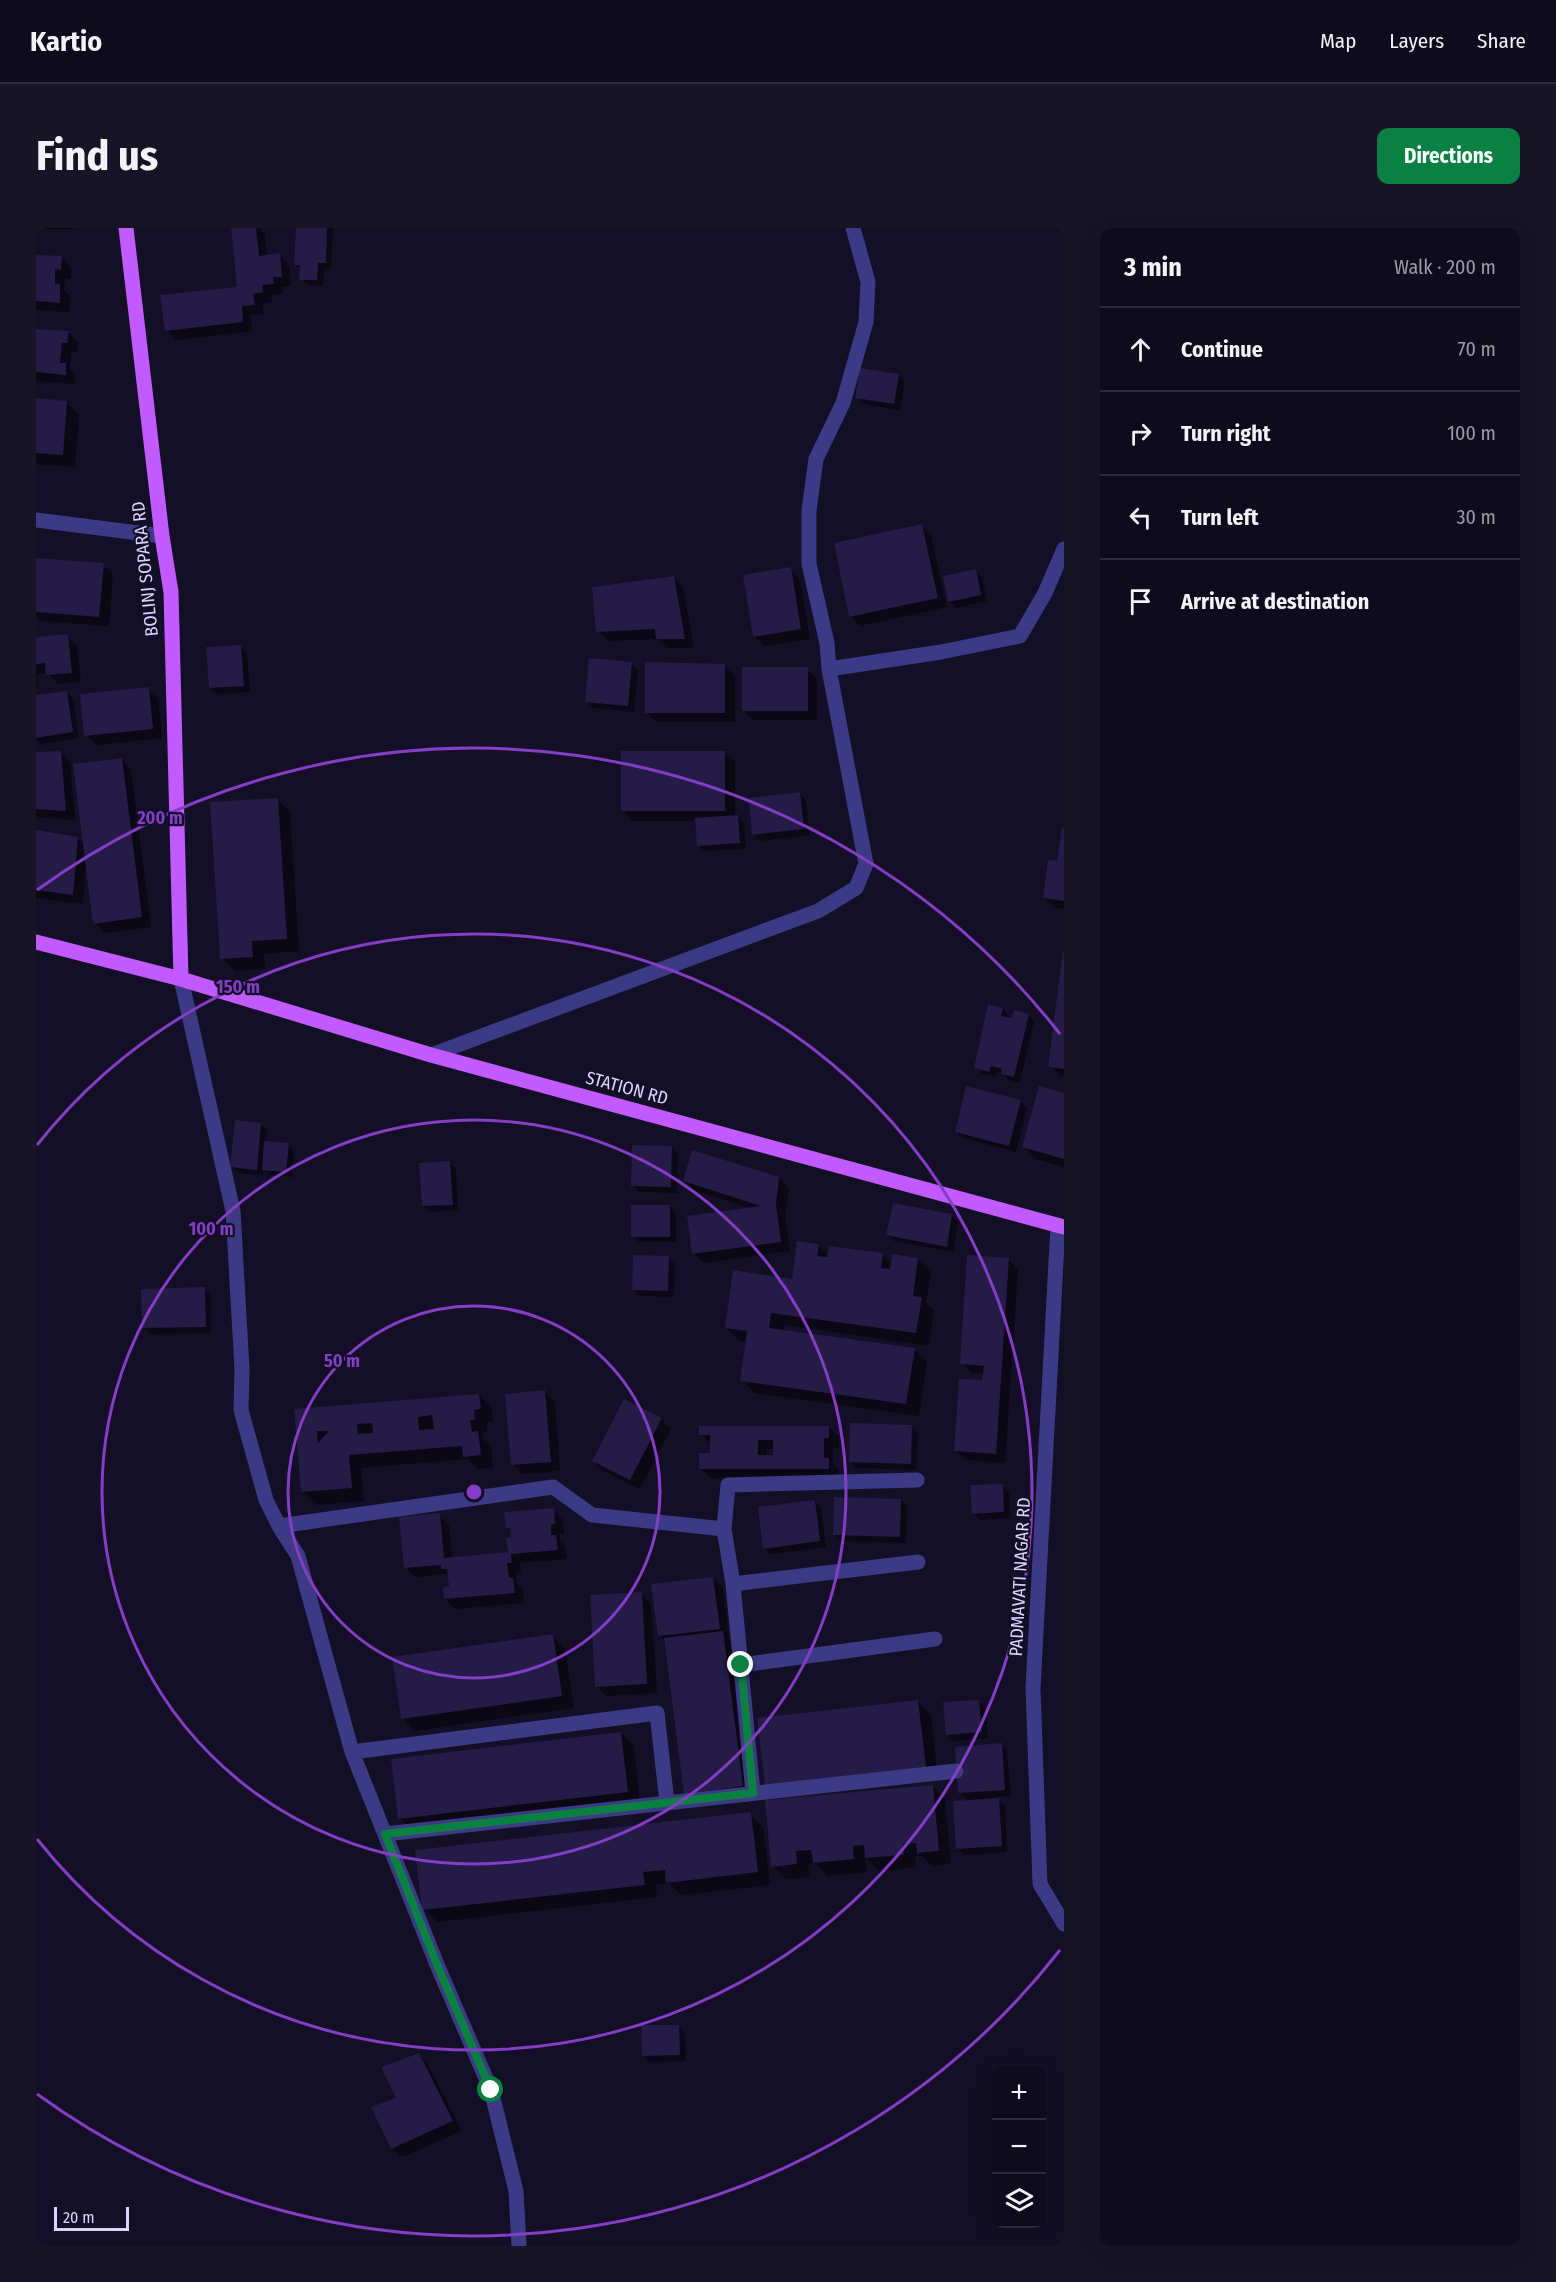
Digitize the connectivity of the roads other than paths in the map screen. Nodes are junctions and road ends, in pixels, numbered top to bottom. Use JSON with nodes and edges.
{"nodes":[{"id":1,"x":126,"y":228,"type":"edge"},
{"id":2,"x":853,"y":228,"type":"edge"},
{"id":3,"x":36,"y":520,"type":"edge"},
{"id":4,"x":162,"y":536,"type":"junction"},
{"id":5,"x":1064,"y":549,"type":"edge"},
{"id":6,"x":829,"y":669,"type":"junction"},
{"id":7,"x":36,"y":942,"type":"edge"},
{"id":8,"x":182,"y":979,"type":"junction"},
{"id":9,"x":431,"y":1055,"type":"junction"},
{"id":10,"x":1061,"y":1226,"type":"edge"},
{"id":11,"x":917,"y":1480,"type":"dead end"},
{"id":12,"x":279,"y":1527,"type":"junction"},
{"id":13,"x":724,"y":1529,"type":"junction"},
{"id":14,"x":918,"y":1562,"type":"dead end"},
{"id":15,"x":733,"y":1584,"type":"junction"},
{"id":16,"x":935,"y":1639,"type":"dead end"},
{"id":17,"x":741,"y":1665,"type":"junction"},
{"id":18,"x":352,"y":1752,"type":"junction"},
{"id":19,"x":956,"y":1771,"type":"dead end"},
{"id":20,"x":753,"y":1793,"type":"junction"},
{"id":21,"x":667,"y":1803,"type":"junction"},
{"id":22,"x":385,"y":1834,"type":"junction"},
{"id":23,"x":1064,"y":1924,"type":"edge"},
{"id":24,"x":519,"y":2246,"type":"edge"}],
"edges":[{"from":1,"to":4,"type":"main road","name":"BOLINJ SOPARA RD"},
{"from":2,"to":6,"type":"street"},
{"from":3,"to":4,"type":"street"},
{"from":4,"to":8,"type":"main road","name":"BOLINJ SOPARA RD"},
{"from":5,"to":6,"type":"street"},
{"from":6,"to":9,"type":"street"},
{"from":7,"to":8,"type":"main road","name":"STATION RD"},
{"from":8,"to":9,"type":"main road","name":"STATION RD"},
{"from":8,"to":12,"type":"street"},
{"from":9,"to":10,"type":"main road","name":"STATION RD"},
{"from":10,"to":23,"type":"street","name":"PADMAVATI NAGAR RD"},
{"from":11,"to":13,"type":"street"},
{"from":12,"to":13,"type":"street"},
{"from":12,"to":18,"type":"street"},
{"from":13,"to":15,"type":"street"},
{"from":14,"to":15,"type":"street"},
{"from":15,"to":17,"type":"street"},
{"from":16,"to":17,"type":"street"},
{"from":17,"to":20,"type":"street"},
{"from":18,"to":21,"type":"street"},
{"from":18,"to":22,"type":"street"},
{"from":19,"to":20,"type":"street"},
{"from":20,"to":21,"type":"street"},
{"from":21,"to":22,"type":"street"},
{"from":22,"to":24,"type":"street"}]}
